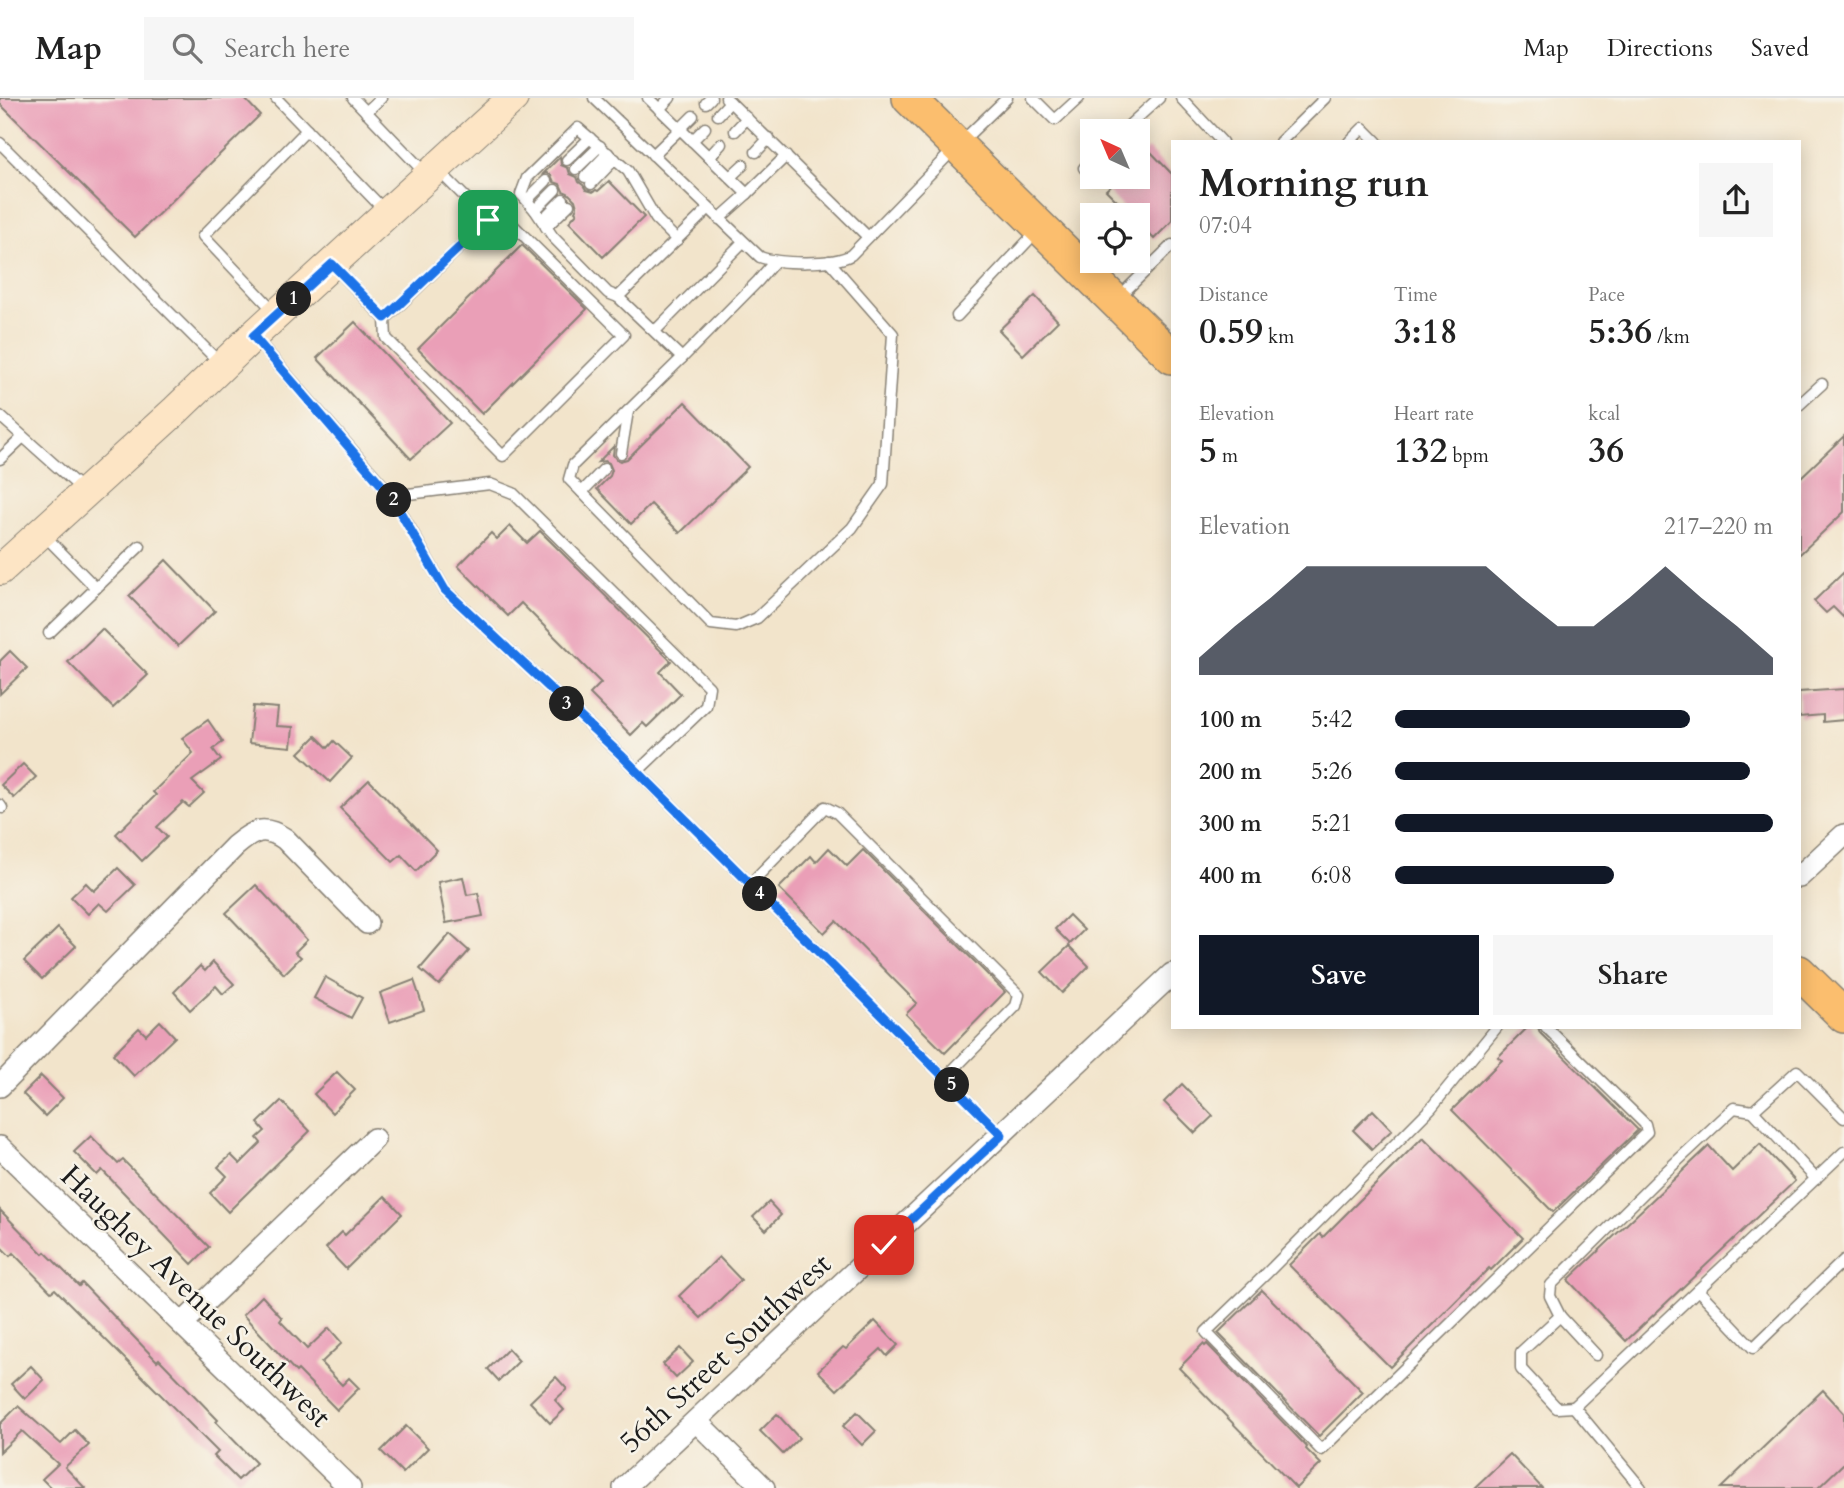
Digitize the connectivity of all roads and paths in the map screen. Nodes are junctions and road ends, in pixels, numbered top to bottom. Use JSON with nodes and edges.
{"nodes":[{"id":1,"x":276,"y":98,"type":"edge"},
{"id":2,"x":353,"y":98,"type":"edge"},
{"id":3,"x":381,"y":98,"type":"edge"},
{"id":4,"x":513,"y":98,"type":"edge"},
{"id":5,"x":594,"y":98,"type":"edge"},
{"id":6,"x":648,"y":98,"type":"edge"},
{"id":7,"x":670,"y":98,"type":"edge"},
{"id":8,"x":909,"y":98,"type":"edge"},
{"id":9,"x":1007,"y":98,"type":"edge"},
{"id":10,"x":1033,"y":98,"type":"edge"},
{"id":11,"x":1079,"y":98,"type":"edge"},
{"id":12,"x":1159,"y":98,"type":"edge"},
{"id":13,"x":1181,"y":98,"type":"edge"},
{"id":14,"x":1325,"y":98,"type":"edge"},
{"id":15,"x":728,"y":100,"type":"edge"},
{"id":16,"x":659,"y":109,"type":"junction"},
{"id":17,"x":366,"y":112,"type":"junction"},
{"id":18,"x":718,"y":115,"type":"dead end"},
{"id":19,"x":693,"y":116,"type":"dead end"},
{"id":20,"x":747,"y":118,"type":"junction"},
{"id":21,"x":1136,"y":119,"type":"edge"},
{"id":22,"x":705,"y":128,"type":"dead end"},
{"id":23,"x":680,"y":129,"type":"junction"},
{"id":24,"x":307,"y":130,"type":"junction"},
{"id":25,"x":735,"y":131,"type":"dead end"},
{"id":26,"x":590,"y":138,"type":"junction"},
{"id":27,"x":769,"y":138,"type":"junction"},
{"id":28,"x":1220,"y":140,"type":"edge"},
{"id":29,"x":1282,"y":140,"type":"edge"},
{"id":30,"x":1351,"y":140,"type":"edge"},
{"id":31,"x":1375,"y":140,"type":"edge"},
{"id":32,"x":692,"y":141,"type":"junction"},
{"id":33,"x":0,"y":143,"type":"edge"},
{"id":34,"x":721,"y":144,"type":"dead end"},
{"id":35,"x":957,"y":146,"type":"junction"},
{"id":36,"x":756,"y":152,"type":"dead end"},
{"id":37,"x":607,"y":153,"type":"junction"},
{"id":38,"x":653,"y":155,"type":"junction"},
{"id":39,"x":786,"y":156,"type":"junction"},
{"id":40,"x":709,"y":157,"type":"junction"},
{"id":41,"x":567,"y":160,"type":"dead end"},
{"id":42,"x":743,"y":165,"type":"dead end"},
{"id":43,"x":576,"y":169,"type":"dead end"},
{"id":44,"x":432,"y":172,"type":"junction"},
{"id":45,"x":730,"y":177,"type":"junction"},
{"id":46,"x":546,"y":181,"type":"dead end"},
{"id":47,"x":588,"y":181,"type":"dead end"},
{"id":48,"x":747,"y":194,"type":"junction"},
{"id":49,"x":527,"y":200,"type":"junction"},
{"id":50,"x":708,"y":209,"type":"junction"},
{"id":51,"x":387,"y":213,"type":"junction"},
{"id":52,"x":541,"y":219,"type":"junction"},
{"id":53,"x":719,"y":219,"type":"junction"},
{"id":54,"x":488,"y":220,"type":"junction"},
{"id":55,"x":1041,"y":227,"type":"junction"},
{"id":56,"x":868,"y":237,"type":"junction"},
{"id":57,"x":677,"y":240,"type":"junction"},
{"id":58,"x":743,"y":242,"type":"junction"},
{"id":59,"x":1171,"y":246,"type":"edge"},
{"id":60,"x":775,"y":261,"type":"junction"},
{"id":61,"x":829,"y":261,"type":"junction"},
{"id":62,"x":332,"y":264,"type":"junction"},
{"id":63,"x":618,"y":297,"type":"junction"},
{"id":64,"x":1115,"y":301,"type":"junction"},
{"id":65,"x":277,"y":314,"type":"junction"},
{"id":66,"x":957,"y":316,"type":"dead end"},
{"id":67,"x":385,"y":318,"type":"junction"},
{"id":68,"x":655,"y":331,"type":"junction"},
{"id":69,"x":253,"y":336,"type":"junction"},
{"id":70,"x":1171,"y":356,"type":"edge"},
{"id":71,"x":682,"y":358,"type":"junction"},
{"id":72,"x":223,"y":365,"type":"junction"},
{"id":73,"x":1822,"y":384,"type":"dead end"},
{"id":74,"x":1801,"y":403,"type":"edge"},
{"id":75,"x":628,"y":411,"type":"junction"},
{"id":76,"x":0,"y":416,"type":"edge"},
{"id":77,"x":22,"y":438,"type":"junction"},
{"id":78,"x":621,"y":453,"type":"dead end"},
{"id":79,"x":0,"y":458,"type":"edge"},
{"id":80,"x":604,"y":469,"type":"dead end"},
{"id":81,"x":85,"y":492,"type":"junction"},
{"id":82,"x":582,"y":492,"type":"junction"},
{"id":83,"x":391,"y":496,"type":"junction"},
{"id":84,"x":41,"y":532,"type":"junction"},
{"id":85,"x":140,"y":546,"type":"dead end"},
{"id":86,"x":0,"y":570,"type":"edge"},
{"id":87,"x":96,"y":588,"type":"junction"},
{"id":88,"x":49,"y":633,"type":"dead end"},
{"id":89,"x":638,"y":771,"type":"junction"},
{"id":90,"x":1844,"y":835,"type":"edge"},
{"id":91,"x":1801,"y":875,"type":"edge"},
{"id":92,"x":750,"y":884,"type":"junction"},
{"id":93,"x":367,"y":923,"type":"dead end"},
{"id":94,"x":1801,"y":974,"type":"edge"},
{"id":95,"x":1171,"y":975,"type":"edge"},
{"id":96,"x":1840,"y":1006,"type":"edge"},
{"id":97,"x":1495,"y":1029,"type":"edge"},
{"id":98,"x":1548,"y":1029,"type":"edge"},
{"id":99,"x":945,"y":1078,"type":"junction"},
{"id":100,"x":0,"y":1086,"type":"edge"},
{"id":101,"x":1753,"y":1111,"type":"junction"},
{"id":102,"x":1844,"y":1118,"type":"edge"},
{"id":103,"x":1002,"y":1135,"type":"junction"},
{"id":104,"x":374,"y":1139,"type":"dead end"},
{"id":105,"x":0,"y":1147,"type":"edge"},
{"id":106,"x":1844,"y":1152,"type":"edge"},
{"id":107,"x":1816,"y":1179,"type":"junction"},
{"id":108,"x":1844,"y":1260,"type":"edge"},
{"id":109,"x":1698,"y":1290,"type":"junction"},
{"id":110,"x":1560,"y":1316,"type":"junction"},
{"id":111,"x":182,"y":1324,"type":"junction"},
{"id":112,"x":1595,"y":1354,"type":"dead end"},
{"id":113,"x":1574,"y":1407,"type":"junction"},
{"id":114,"x":696,"y":1421,"type":"junction"},
{"id":115,"x":350,"y":1488,"type":"edge"},
{"id":116,"x":624,"y":1488,"type":"edge"},
{"id":117,"x":764,"y":1488,"type":"edge"},
{"id":118,"x":1641,"y":1488,"type":"edge"}],
"edges":[{"from":1,"to":24,"type":"lane"},
{"from":2,"to":17,"type":"lane"},
{"from":3,"to":17,"type":"lane"},
{"from":4,"to":44,"type":"main road"},
{"from":5,"to":38,"type":"lane"},
{"from":6,"to":16,"type":"lane"},
{"from":7,"to":16,"type":"lane"},
{"from":8,"to":35,"type":"main road"},
{"from":9,"to":35,"type":"lane"},
{"from":10,"to":11,"type":"lane"},
{"from":12,"to":21,"type":"lane"},
{"from":13,"to":28,"type":"lane"},
{"from":14,"to":29,"type":"lane"},
{"from":15,"to":18,"type":"lane"},
{"from":15,"to":20,"type":"lane"},
{"from":16,"to":23,"type":"lane"},
{"from":17,"to":44,"type":"lane"},
{"from":19,"to":23,"type":"lane"},
{"from":20,"to":25,"type":"lane"},
{"from":20,"to":27,"type":"lane"},
{"from":22,"to":32,"type":"lane"},
{"from":23,"to":32,"type":"lane"},
{"from":23,"to":38,"type":"lane"},
{"from":24,"to":51,"type":"lane"},
{"from":24,"to":65,"type":"lane"},
{"from":26,"to":37,"type":"lane"},
{"from":26,"to":41,"type":"lane"},
{"from":26,"to":49,"type":"lane"},
{"from":27,"to":36,"type":"lane"},
{"from":27,"to":39,"type":"lane"},
{"from":30,"to":31,"type":"lane"},
{"from":32,"to":40,"type":"lane"},
{"from":33,"to":72,"type":"lane"},
{"from":34,"to":40,"type":"lane"},
{"from":35,"to":55,"type":"main road"},
{"from":35,"to":56,"type":"lane"},
{"from":37,"to":43,"type":"lane"},
{"from":37,"to":47,"type":"lane"},
{"from":37,"to":57,"type":"lane"},
{"from":38,"to":50,"type":"lane"},
{"from":39,"to":48,"type":"lane"},
{"from":39,"to":56,"type":"lane"},
{"from":40,"to":45,"type":"lane"},
{"from":42,"to":45,"type":"lane"},
{"from":44,"to":51,"type":"main road"},
{"from":44,"to":54,"type":"lane"},
{"from":45,"to":48,"type":"lane"},
{"from":46,"to":49,"type":"lane"},
{"from":48,"to":53,"type":"lane"},
{"from":49,"to":52,"type":"lane"},
{"from":50,"to":53,"type":"lane"},
{"from":50,"to":57,"type":"lane"},
{"from":51,"to":62,"type":"main road"},
{"from":52,"to":52,"type":"lane"},
{"from":52,"to":63,"type":"lane"},
{"from":53,"to":58,"type":"lane"},
{"from":54,"to":67,"type":"lane"},
{"from":54,"to":67,"type":"lane"},
{"from":55,"to":64,"type":"main road"},
{"from":55,"to":66,"type":"lane"},
{"from":56,"to":61,"type":"lane"},
{"from":57,"to":63,"type":"lane"},
{"from":58,"to":60,"type":"lane"},
{"from":58,"to":68,"type":"lane"},
{"from":59,"to":64,"type":"lane"},
{"from":60,"to":61,"type":"lane"},
{"from":60,"to":71,"type":"lane"},
{"from":61,"to":82,"type":"lane"},
{"from":62,"to":65,"type":"main road"},
{"from":62,"to":67,"type":"lane"},
{"from":63,"to":68,"type":"lane"},
{"from":64,"to":70,"type":"main road"},
{"from":65,"to":69,"type":"main road"},
{"from":68,"to":71,"type":"lane"},
{"from":69,"to":72,"type":"main road"},
{"from":69,"to":83,"type":"lane"},
{"from":71,"to":75,"type":"lane"},
{"from":72,"to":81,"type":"main road"},
{"from":73,"to":74,"type":"lane"},
{"from":75,"to":78,"type":"lane"},
{"from":75,"to":82,"type":"lane"},
{"from":76,"to":77,"type":"lane"},
{"from":77,"to":79,"type":"lane"},
{"from":77,"to":81,"type":"lane"},
{"from":80,"to":82,"type":"lane"},
{"from":81,"to":84,"type":"main road"},
{"from":83,"to":89,"type":"lane"},
{"from":83,"to":89,"type":"lane"},
{"from":84,"to":86,"type":"main road"},
{"from":84,"to":87,"type":"lane"},
{"from":85,"to":87,"type":"lane"},
{"from":87,"to":88,"type":"lane"},
{"from":89,"to":92,"type":"lane"},
{"from":90,"to":91,"type":"street"},
{"from":92,"to":99,"type":"lane"},
{"from":92,"to":99,"type":"lane"},
{"from":93,"to":100,"type":"street"},
{"from":94,"to":96,"type":"main road"},
{"from":95,"to":103,"type":"street","name":"56th Street Southwest"},
{"from":97,"to":98,"type":"lane"},
{"from":99,"to":103,"type":"lane"},
{"from":101,"to":102,"type":"lane"},
{"from":101,"to":107,"type":"lane"},
{"from":101,"to":110,"type":"lane"},
{"from":103,"to":114,"type":"street","name":"56th Street Southwest"},
{"from":104,"to":111,"type":"street"},
{"from":105,"to":111,"type":"street","name":"Haughey Avenue Southwest"},
{"from":106,"to":107,"type":"lane"},
{"from":107,"to":109,"type":"lane"},
{"from":108,"to":109,"type":"lane"},
{"from":109,"to":113,"type":"lane"},
{"from":110,"to":112,"type":"lane"},
{"from":110,"to":113,"type":"lane"},
{"from":111,"to":115,"type":"street","name":"Haughey Avenue Southwest"},
{"from":113,"to":118,"type":"lane"},
{"from":114,"to":116,"type":"street","name":"56th Street Southwest"},
{"from":114,"to":117,"type":"street"}]}
